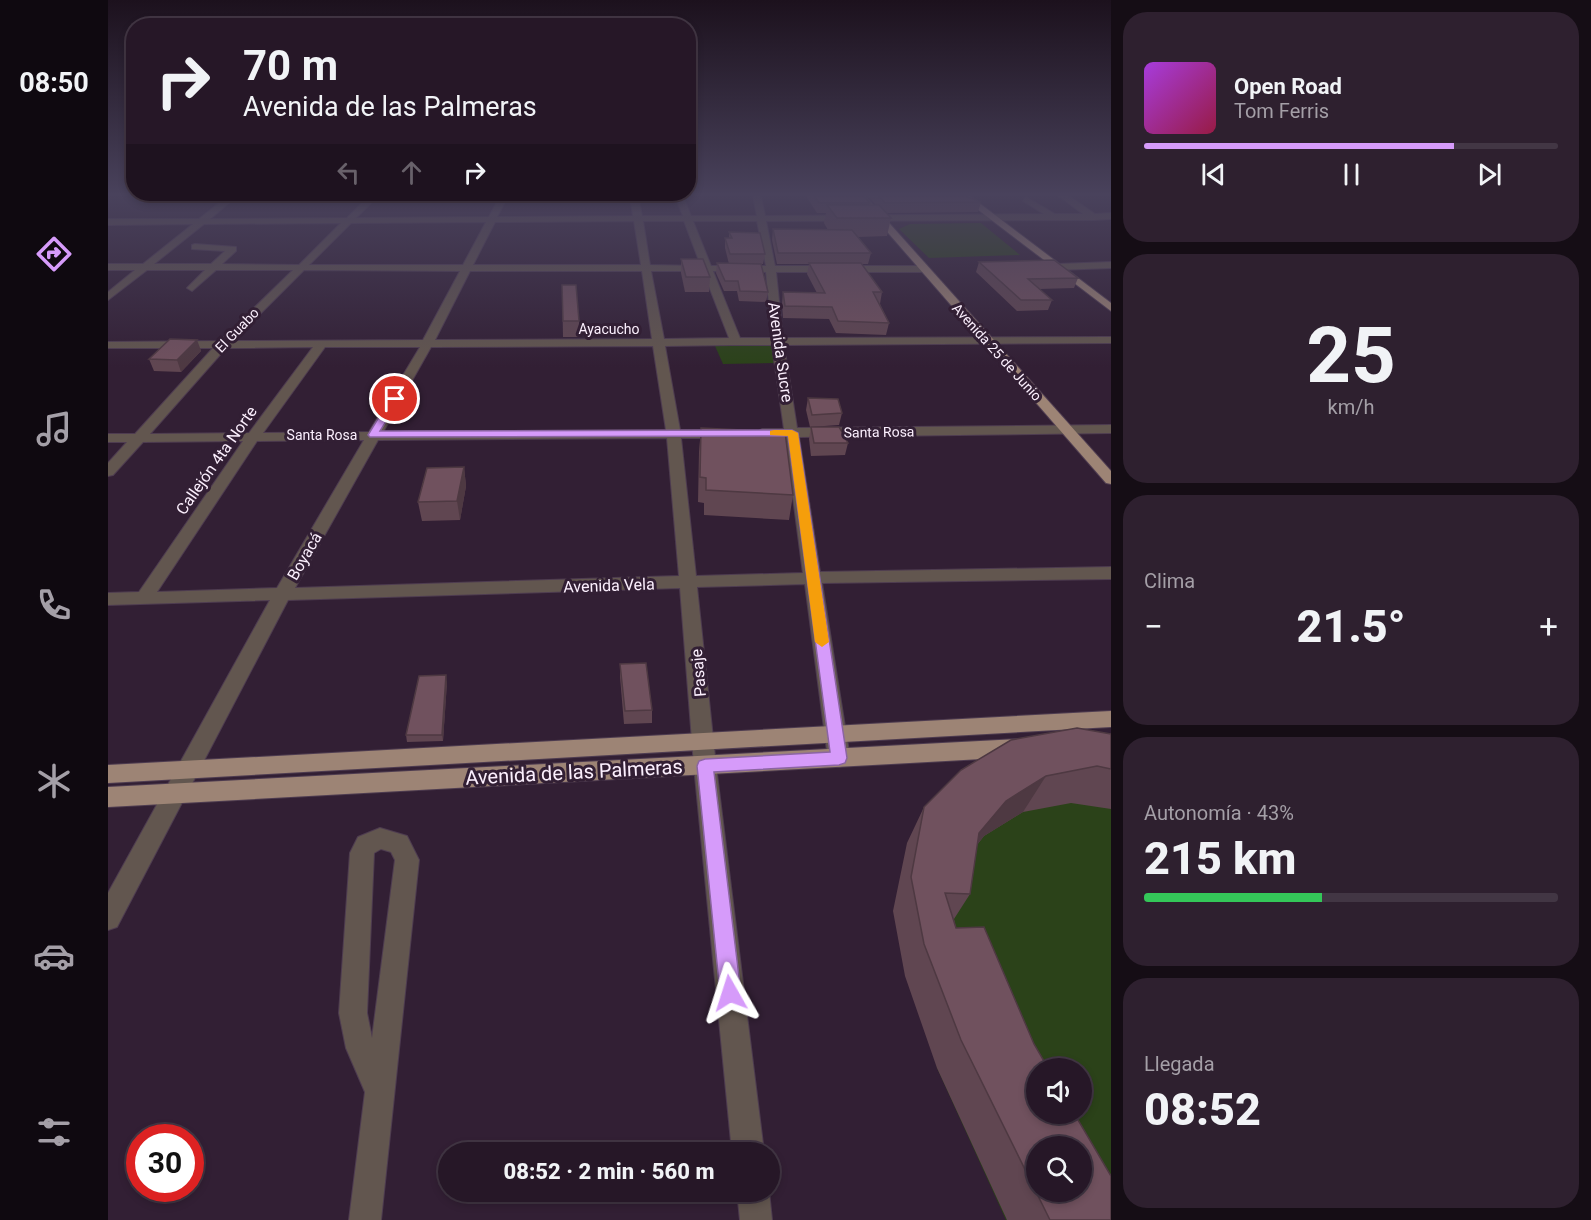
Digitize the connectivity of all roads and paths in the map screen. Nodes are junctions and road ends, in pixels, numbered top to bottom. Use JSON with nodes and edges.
{"nodes":[{"id":1,"x":163,"y":253,"type":"edge"},
{"id":2,"x":227,"y":253,"type":"edge"},
{"id":3,"x":314,"y":253,"type":"edge"},
{"id":4,"x":473,"y":253,"type":"edge"},
{"id":5,"x":645,"y":253,"type":"edge"},
{"id":6,"x":701,"y":253,"type":"edge"},
{"id":7,"x":767,"y":253,"type":"edge"},
{"id":8,"x":909,"y":253,"type":"edge"},
{"id":9,"x":1039,"y":253,"type":"edge"},
{"id":10,"x":1111,"y":265,"type":"edge"},
{"id":11,"x":108,"y":267,"type":"edge"},
{"id":12,"x":145,"y":267,"type":"junction"},
{"id":13,"x":212,"y":267,"type":"junction"},
{"id":14,"x":465,"y":267,"type":"junction"},
{"id":15,"x":1057,"y":267,"type":"junction"},
{"id":16,"x":298,"y":268,"type":"junction"},
{"id":17,"x":648,"y":268,"type":"junction"},
{"id":18,"x":706,"y":268,"type":"junction"},
{"id":19,"x":771,"y":269,"type":"junction"},
{"id":20,"x":923,"y":269,"type":"junction"},
{"id":21,"x":192,"y":288,"type":"dead end"},
{"id":22,"x":108,"y":297,"type":"edge"},
{"id":23,"x":1111,"y":308,"type":"edge"},
{"id":24,"x":1111,"y":340,"type":"edge"},
{"id":25,"x":988,"y":342,"type":"junction"},
{"id":26,"x":736,"y":343,"type":"junction"},
{"id":27,"x":779,"y":343,"type":"junction"},
{"id":28,"x":427,"y":344,"type":"junction"},
{"id":29,"x":660,"y":344,"type":"junction"},
{"id":30,"x":108,"y":345,"type":"edge"},
{"id":31,"x":222,"y":345,"type":"junction"},
{"id":32,"x":321,"y":345,"type":"junction"},
{"id":33,"x":1111,"y":429,"type":"edge"},
{"id":34,"x":1066,"y":430,"type":"junction"},
{"id":35,"x":792,"y":433,"type":"junction"},
{"id":36,"x":254,"y":435,"type":"junction"},
{"id":37,"x":373,"y":435,"type":"junction"},
{"id":38,"x":674,"y":435,"type":"junction"},
{"id":39,"x":136,"y":437,"type":"junction"},
{"id":40,"x":108,"y":438,"type":"edge"},
{"id":41,"x":108,"y":472,"type":"edge"},
{"id":42,"x":1111,"y":480,"type":"edge"},
{"id":43,"x":1111,"y":573,"type":"edge"},
{"id":44,"x":814,"y":578,"type":"junction"},
{"id":45,"x":690,"y":582,"type":"junction"},
{"id":46,"x":282,"y":595,"type":"junction"},
{"id":47,"x":144,"y":598,"type":"junction"},
{"id":48,"x":108,"y":599,"type":"edge"},
{"id":49,"x":1111,"y":719,"type":"edge"},
{"id":50,"x":835,"y":735,"type":"junction"},
{"id":51,"x":1041,"y":746,"type":"edge"},
{"id":52,"x":705,"y":754,"type":"junction"},
{"id":53,"x":839,"y":758,"type":"junction"},
{"id":54,"x":190,"y":769,"type":"junction"},
{"id":55,"x":108,"y":774,"type":"edge"},
{"id":56,"x":177,"y":793,"type":"junction"},
{"id":57,"x":108,"y":797,"type":"edge"},
{"id":58,"x":108,"y":918,"type":"edge"},
{"id":59,"x":380,"y":1092,"type":"junction"},
{"id":60,"x":747,"y":1142,"type":"edge"},
{"id":61,"x":754,"y":1202,"type":"edge"},
{"id":62,"x":365,"y":1220,"type":"edge"},
{"id":63,"x":756,"y":1220,"type":"edge"}],
"edges":[{"from":1,"to":12,"type":"street"},
{"from":2,"to":13,"type":"street"},
{"from":3,"to":16,"type":"street","name":"El Guabo"},
{"from":4,"to":14,"type":"street","name":"Boyacá"},
{"from":5,"to":17,"type":"street","name":"Pasaje"},
{"from":6,"to":18,"type":"street"},
{"from":7,"to":19,"type":"street","name":"Avenida Sucre"},
{"from":8,"to":20,"type":"main road","name":"Avenida 25 de Junio"},
{"from":9,"to":15,"type":"main road"},
{"from":10,"to":15,"type":"street"},
{"from":11,"to":12,"type":"street"},
{"from":12,"to":13,"type":"street"},
{"from":12,"to":22,"type":"street"},
{"from":13,"to":16,"type":"street"},
{"from":13,"to":21,"type":"street"},
{"from":14,"to":16,"type":"street"},
{"from":14,"to":17,"type":"street"},
{"from":14,"to":28,"type":"street","name":"Boyacá"},
{"from":15,"to":23,"type":"main road"},
{"from":16,"to":31,"type":"street","name":"El Guabo"},
{"from":17,"to":18,"type":"street"},
{"from":17,"to":29,"type":"street","name":"Pasaje"},
{"from":18,"to":19,"type":"street"},
{"from":18,"to":26,"type":"street"},
{"from":19,"to":20,"type":"street"},
{"from":19,"to":27,"type":"street","name":"Avenida Sucre"},
{"from":20,"to":25,"type":"main road","name":"Avenida 25 de Junio"},
{"from":24,"to":25,"type":"street","name":"Ayacucho"},
{"from":25,"to":27,"type":"street","name":"Ayacucho"},
{"from":25,"to":34,"type":"main road","name":"Avenida 25 de Junio"},
{"from":26,"to":27,"type":"street","name":"Ayacucho"},
{"from":26,"to":29,"type":"street","name":"Ayacucho"},
{"from":27,"to":35,"type":"street","name":"Avenida Sucre"},
{"from":28,"to":29,"type":"street","name":"Ayacucho"},
{"from":28,"to":32,"type":"street","name":"Ayacucho"},
{"from":28,"to":37,"type":"street","name":"Boyacá"},
{"from":29,"to":38,"type":"street","name":"Pasaje"},
{"from":30,"to":31,"type":"street","name":"Ayacucho"},
{"from":31,"to":32,"type":"street","name":"Ayacucho"},
{"from":31,"to":39,"type":"street","name":"El Guabo"},
{"from":32,"to":36,"type":"street","name":"Callejón 4ta Norte"},
{"from":33,"to":34,"type":"street","name":"Santa Rosa"},
{"from":34,"to":35,"type":"street","name":"Santa Rosa"},
{"from":34,"to":42,"type":"main road","name":"Avenida 25 de Junio"},
{"from":35,"to":38,"type":"street","name":"Santa Rosa"},
{"from":35,"to":44,"type":"street","name":"Avenida Sucre"},
{"from":36,"to":37,"type":"street","name":"Santa Rosa"},
{"from":36,"to":39,"type":"street","name":"Santa Rosa"},
{"from":36,"to":47,"type":"street","name":"Callejón 4ta Norte"},
{"from":37,"to":38,"type":"street","name":"Santa Rosa"},
{"from":37,"to":46,"type":"street","name":"Boyacá"},
{"from":38,"to":45,"type":"street","name":"Pasaje"},
{"from":39,"to":40,"type":"street","name":"Santa Rosa"},
{"from":39,"to":41,"type":"street","name":"El Guabo"},
{"from":43,"to":44,"type":"street","name":"Avenida Vela"},
{"from":44,"to":45,"type":"street","name":"Avenida Vela"},
{"from":44,"to":50,"type":"street","name":"Avenida Sucre"},
{"from":45,"to":46,"type":"street","name":"Avenida Vela"},
{"from":45,"to":52,"type":"street","name":"Pasaje"},
{"from":46,"to":47,"type":"street","name":"Avenida Vela"},
{"from":46,"to":54,"type":"street","name":"Boyacá"},
{"from":47,"to":48,"type":"street","name":"Avenida Vela"},
{"from":49,"to":50,"type":"main road","name":"Avenida de las Palmeras"},
{"from":50,"to":52,"type":"main road","name":"Avenida de las Palmeras"},
{"from":50,"to":53,"type":"street","name":"Avenida Sucre"},
{"from":51,"to":53,"type":"main road","name":"Avenida de las Palmeras"},
{"from":52,"to":53,"type":"main road","name":"Avenida de las Palmeras"},
{"from":52,"to":54,"type":"main road","name":"Avenida de las Palmeras"},
{"from":52,"to":56,"type":"main road","name":"Avenida de las Palmeras"},
{"from":52,"to":60,"type":"street","name":"Pasaje"},
{"from":54,"to":55,"type":"main road","name":"Avenida de las Palmeras"},
{"from":54,"to":56,"type":"street","name":"Boyacá"},
{"from":56,"to":57,"type":"main road","name":"Avenida de las Palmeras"},
{"from":56,"to":58,"type":"street","name":"Boyacá"},
{"from":59,"to":59,"type":"street"},
{"from":59,"to":62,"type":"street"},
{"from":61,"to":63,"type":"street"}]}
